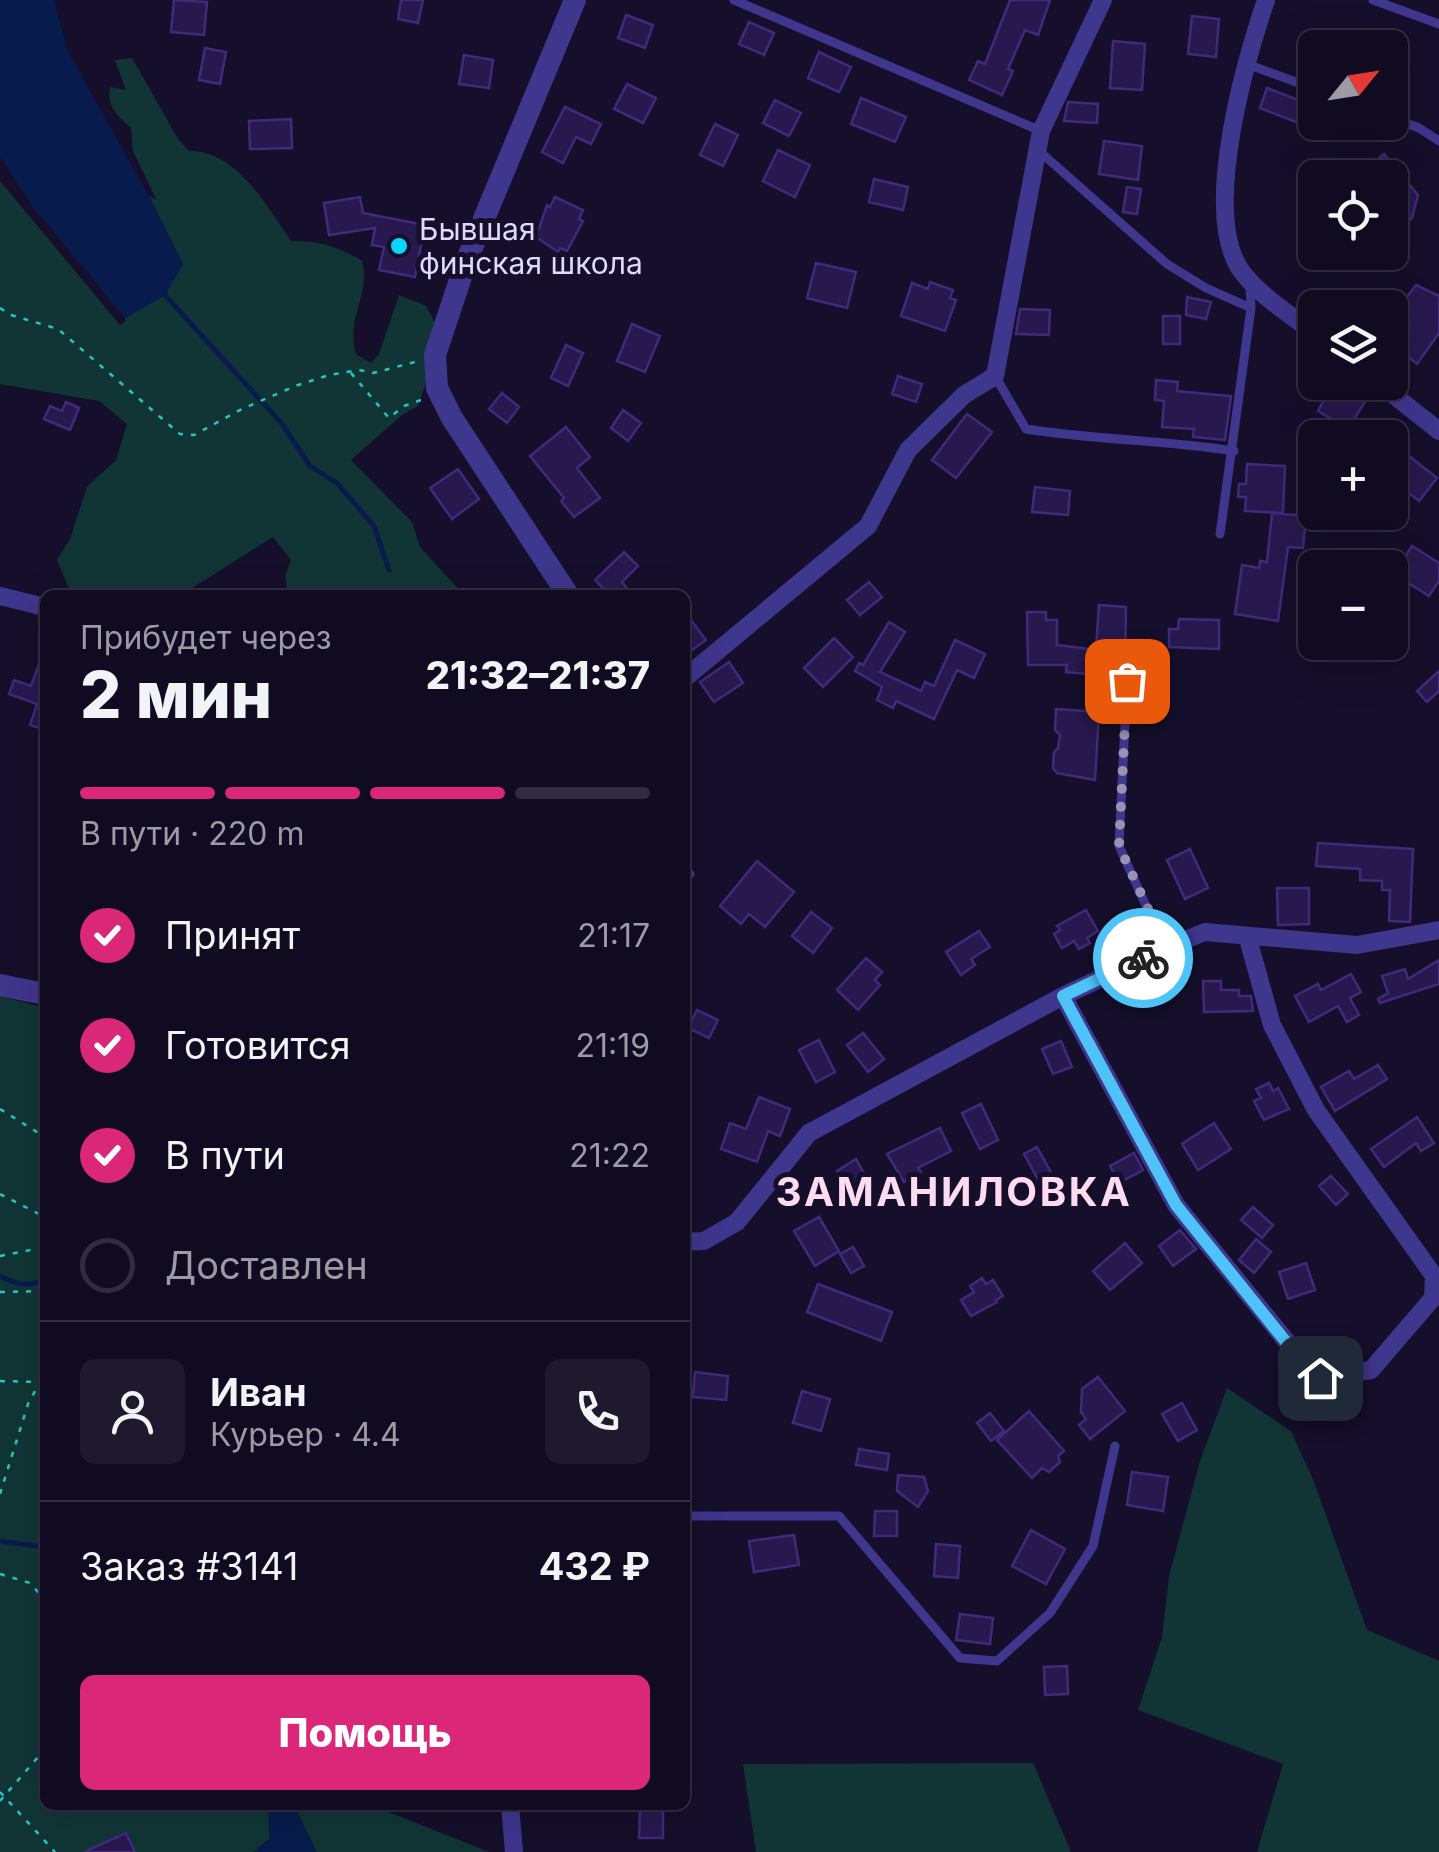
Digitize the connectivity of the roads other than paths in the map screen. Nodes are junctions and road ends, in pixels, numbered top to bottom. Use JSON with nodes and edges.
{"nodes":[{"id":1,"x":575,"y":0,"type":"edge"},
{"id":2,"x":734,"y":0,"type":"edge"},
{"id":3,"x":1103,"y":0,"type":"edge"},
{"id":4,"x":1266,"y":0,"type":"edge"},
{"id":5,"x":1373,"y":0,"type":"edge"},
{"id":6,"x":1439,"y":24,"type":"edge"},
{"id":7,"x":1245,"y":63,"type":"junction"},
{"id":8,"x":1298,"y":83,"type":"edge"},
{"id":9,"x":1408,"y":124,"type":"edge"},
{"id":10,"x":1039,"y":140,"type":"junction"},
{"id":11,"x":1439,"y":141,"type":"edge"},
{"id":12,"x":1250,"y":282,"type":"junction"},
{"id":13,"x":1250,"y":308,"type":"junction"},
{"id":14,"x":1298,"y":320,"type":"edge"},
{"id":15,"x":995,"y":376,"type":"junction"},
{"id":16,"x":1400,"y":400,"type":"edge"},
{"id":17,"x":1439,"y":431,"type":"edge"},
{"id":18,"x":1234,"y":451,"type":"junction"},
{"id":19,"x":1220,"y":534,"type":"dead end"},
{"id":20,"x":565,"y":590,"type":"edge"},
{"id":21,"x":0,"y":596,"type":"edge"},
{"id":22,"x":40,"y":607,"type":"edge"},
{"id":23,"x":690,"y":674,"type":"edge"},
{"id":24,"x":1127,"y":681,"type":"dead end"},
{"id":25,"x":1439,"y":930,"type":"edge"},
{"id":26,"x":1248,"y":938,"type":"junction"},
{"id":27,"x":1166,"y":948,"type":"junction"},
{"id":28,"x":0,"y":985,"type":"edge"},
{"id":29,"x":40,"y":993,"type":"edge"},
{"id":30,"x":1063,"y":996,"type":"junction"},
{"id":31,"x":690,"y":1242,"type":"edge"},
{"id":32,"x":1115,"y":1446,"type":"dead end"},
{"id":33,"x":690,"y":1516,"type":"edge"},
{"id":34,"x":510,"y":1810,"type":"edge"},
{"id":35,"x":514,"y":1852,"type":"edge"}],
"edges":[{"from":1,"to":20,"type":"street"},
{"from":2,"to":10,"type":"lane"},
{"from":3,"to":10,"type":"street"},
{"from":4,"to":7,"type":"street"},
{"from":5,"to":6,"type":"lane"},
{"from":7,"to":8,"type":"lane"},
{"from":7,"to":12,"type":"street"},
{"from":9,"to":11,"type":"lane"},
{"from":10,"to":13,"type":"lane"},
{"from":10,"to":15,"type":"street"},
{"from":12,"to":13,"type":"lane"},
{"from":12,"to":14,"type":"street"},
{"from":13,"to":18,"type":"lane"},
{"from":15,"to":18,"type":"lane"},
{"from":15,"to":23,"type":"street"},
{"from":16,"to":17,"type":"street"},
{"from":18,"to":19,"type":"lane"},
{"from":21,"to":22,"type":"street"},
{"from":24,"to":27,"type":"lane"},
{"from":25,"to":26,"type":"street"},
{"from":26,"to":27,"type":"street"},
{"from":26,"to":30,"type":"street"},
{"from":27,"to":30,"type":"street"},
{"from":28,"to":29,"type":"street"},
{"from":30,"to":31,"type":"street"},
{"from":32,"to":33,"type":"lane"},
{"from":34,"to":35,"type":"street"}]}
